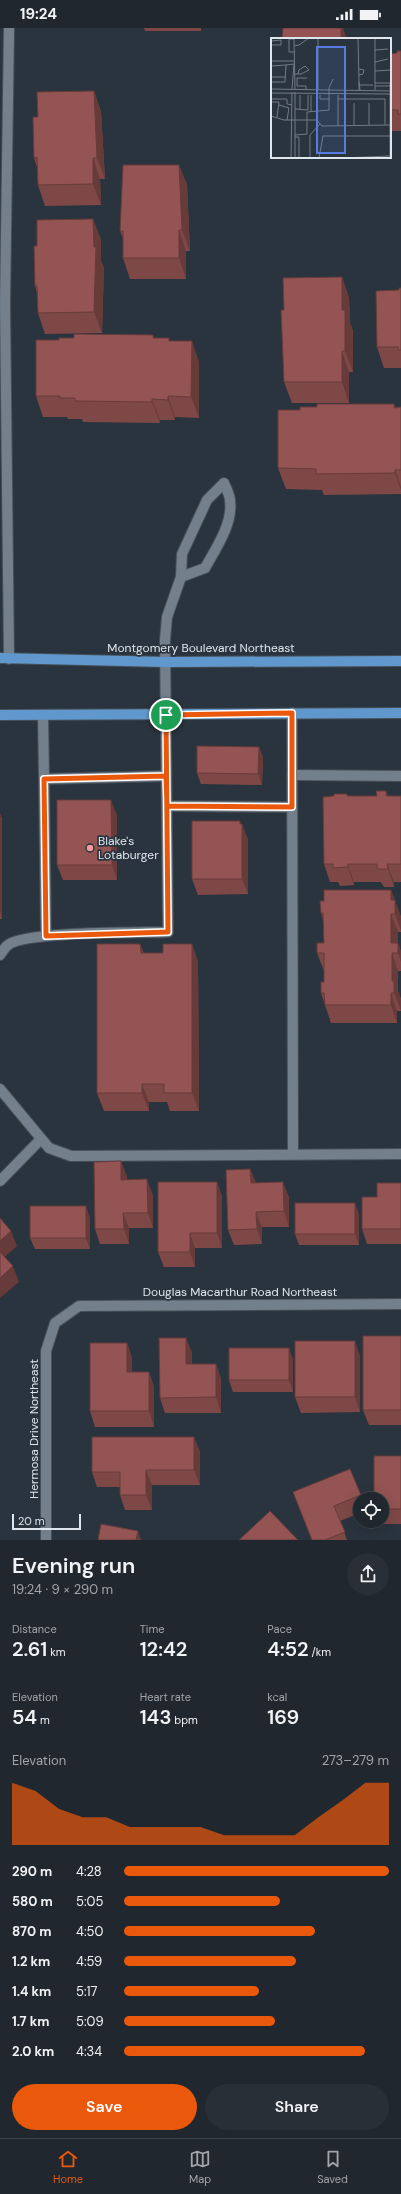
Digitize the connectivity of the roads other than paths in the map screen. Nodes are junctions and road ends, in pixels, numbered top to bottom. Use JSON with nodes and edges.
{"nodes":[{"id":1,"x":9,"y":28,"type":"edge"},
{"id":2,"x":2,"y":306,"type":"edge"},
{"id":3,"x":4,"y":554,"type":"edge"},
{"id":4,"x":181,"y":577,"type":"junction"},
{"id":5,"x":4,"y":617,"type":"edge"},
{"id":6,"x":4,"y":658,"type":"edge"},
{"id":7,"x":401,"y":661,"type":"edge"},
{"id":8,"x":166,"y":662,"type":"junction"},
{"id":9,"x":292,"y":713,"type":"junction"},
{"id":10,"x":401,"y":713,"type":"edge"},
{"id":11,"x":0,"y":715,"type":"edge"},
{"id":12,"x":43,"y":715,"type":"junction"},
{"id":13,"x":166,"y":715,"type":"junction"},
{"id":14,"x":292,"y":775,"type":"junction"},
{"id":15,"x":166,"y":776,"type":"junction"},
{"id":16,"x":401,"y":776,"type":"edge"},
{"id":17,"x":44,"y":779,"type":"junction"},
{"id":18,"x":167,"y":806,"type":"junction"},
{"id":19,"x":292,"y":807,"type":"junction"},
{"id":20,"x":46,"y":936,"type":"junction"},
{"id":21,"x":0,"y":955,"type":"edge"},
{"id":22,"x":0,"y":1089,"type":"edge"},
{"id":23,"x":41,"y":1139,"type":"junction"},
{"id":24,"x":293,"y":1154,"type":"junction"},
{"id":25,"x":401,"y":1154,"type":"edge"},
{"id":26,"x":0,"y":1181,"type":"edge"},
{"id":27,"x":401,"y":1304,"type":"edge"},
{"id":28,"x":79,"y":1306,"type":"joint"},
{"id":29,"x":46,"y":1540,"type":"edge"}],
"edges":[{"from":1,"to":2,"type":"street"},
{"from":2,"to":3,"type":"street"},
{"from":3,"to":5,"type":"street"},
{"from":4,"to":4,"type":"street"},
{"from":4,"to":8,"type":"street"},
{"from":5,"to":6,"type":"street"},
{"from":6,"to":8,"type":"main road","name":"Montgomery Boulevard Northeast"},
{"from":7,"to":8,"type":"main road","name":"Montgomery Boulevard Northeast"},
{"from":8,"to":13,"type":"street"},
{"from":9,"to":10,"type":"main road"},
{"from":9,"to":13,"type":"main road"},
{"from":9,"to":14,"type":"street"},
{"from":11,"to":12,"type":"main road"},
{"from":12,"to":13,"type":"main road"},
{"from":12,"to":17,"type":"street"},
{"from":13,"to":15,"type":"street"},
{"from":14,"to":16,"type":"street"},
{"from":14,"to":19,"type":"street"},
{"from":15,"to":17,"type":"street"},
{"from":15,"to":18,"type":"street"},
{"from":17,"to":20,"type":"street"},
{"from":18,"to":19,"type":"street"},
{"from":18,"to":20,"type":"street"},
{"from":19,"to":24,"type":"street"},
{"from":20,"to":21,"type":"street"},
{"from":22,"to":23,"type":"street"},
{"from":23,"to":24,"type":"street"},
{"from":23,"to":26,"type":"street"},
{"from":24,"to":25,"type":"street"},
{"from":27,"to":28,"type":"street","name":"Douglas Macarthur Road Northeast"},
{"from":28,"to":29,"type":"street","name":"Hermosa Drive Northeast"}]}
